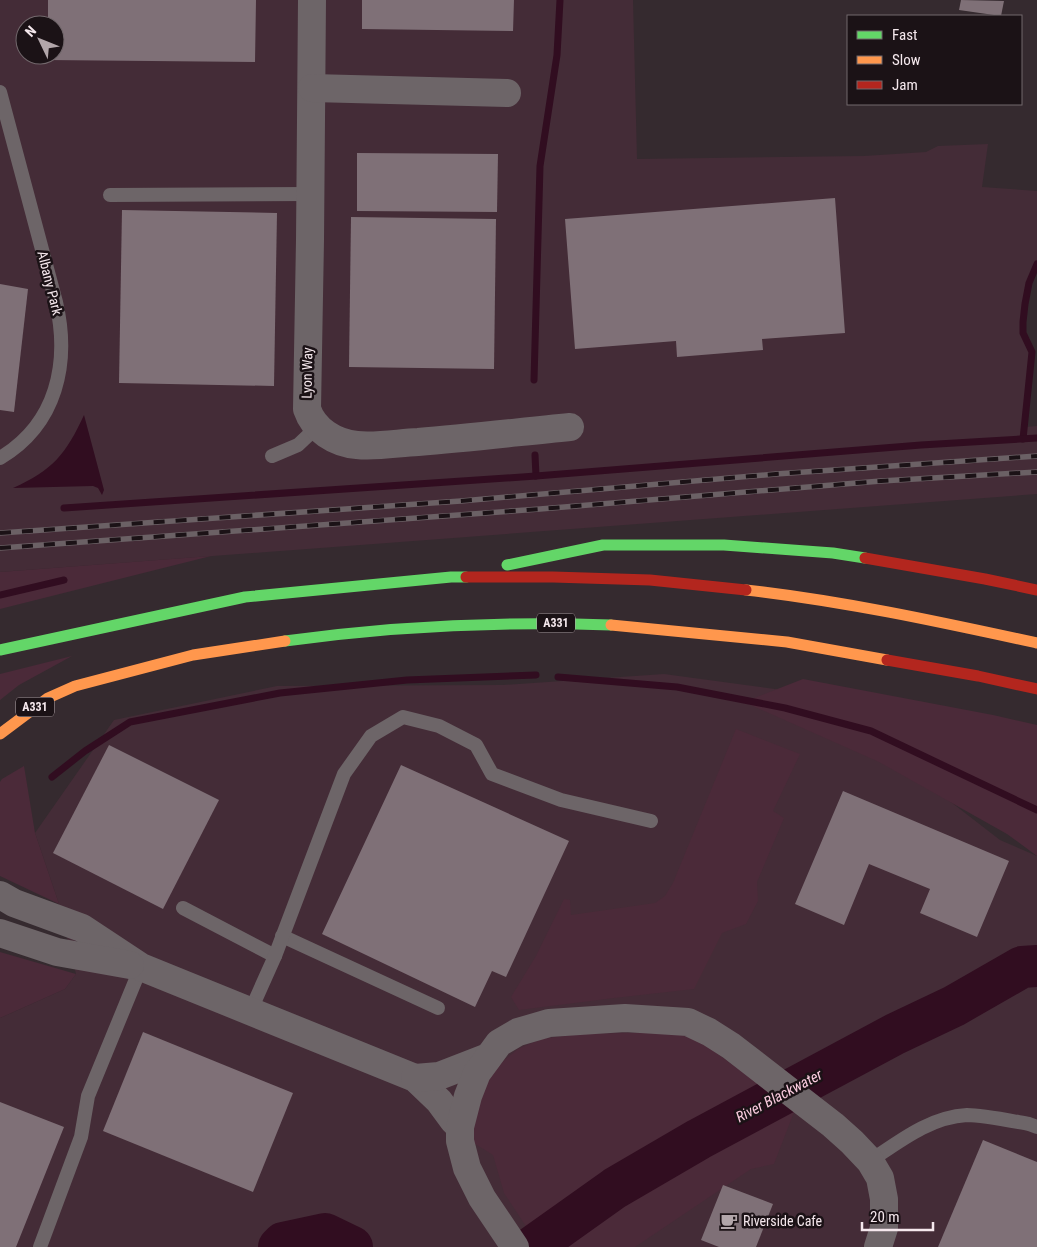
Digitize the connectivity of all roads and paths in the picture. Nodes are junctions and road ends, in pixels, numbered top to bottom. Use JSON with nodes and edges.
{"nodes":[{"id":1,"x":312,"y":0,"type":"edge"},
{"id":2,"x":312,"y":88,"type":"junction"},
{"id":3,"x":0,"y":92,"type":"edge"},
{"id":4,"x":507,"y":93,"type":"dead end"},
{"id":5,"x":310,"y":194,"type":"junction"},
{"id":6,"x":110,"y":195,"type":"dead end"},
{"id":7,"x":317,"y":427,"type":"junction"},
{"id":8,"x":570,"y":427,"type":"dead end"},
{"id":9,"x":272,"y":456,"type":"dead end"},
{"id":10,"x":0,"y":458,"type":"edge"},
{"id":11,"x":452,"y":577,"type":"junction"},
{"id":12,"x":1037,"y":590,"type":"edge"},
{"id":13,"x":1037,"y":643,"type":"edge"},
{"id":14,"x":0,"y":650,"type":"edge"},
{"id":15,"x":1037,"y":689,"type":"edge"},
{"id":16,"x":0,"y":734,"type":"edge"},
{"id":17,"x":650,"y":821,"type":"dead end"},
{"id":18,"x":0,"y":895,"type":"edge"},
{"id":19,"x":183,"y":908,"type":"dead end"},
{"id":20,"x":0,"y":933,"type":"edge"},
{"id":21,"x":282,"y":936,"type":"junction"},
{"id":22,"x":274,"y":956,"type":"junction"},
{"id":23,"x":141,"y":967,"type":"junction"},
{"id":24,"x":438,"y":1008,"type":"dead end"},
{"id":25,"x":250,"y":1012,"type":"junction"},
{"id":26,"x":488,"y":1057,"type":"junction"},
{"id":27,"x":415,"y":1078,"type":"junction"},
{"id":28,"x":1034,"y":1123,"type":"edge"},
{"id":29,"x":460,"y":1126,"type":"junction"},
{"id":30,"x":870,"y":1161,"type":"junction"},
{"id":31,"x":40,"y":1247,"type":"edge"},
{"id":32,"x":515,"y":1247,"type":"edge"},
{"id":33,"x":878,"y":1247,"type":"edge"}],
"edges":[{"from":1,"to":2,"type":"street","name":"Lyon Way"},
{"from":2,"to":4,"type":"street"},
{"from":2,"to":5,"type":"street","name":"Lyon Way"},
{"from":3,"to":10,"type":"lane","name":"Albany Park"},
{"from":5,"to":6,"type":"lane"},
{"from":5,"to":7,"type":"street","name":"Lyon Way"},
{"from":7,"to":8,"type":"street"},
{"from":7,"to":9,"type":"lane"},
{"from":11,"to":12,"type":"highway"},
{"from":11,"to":13,"type":"highway"},
{"from":11,"to":14,"type":"highway"},
{"from":15,"to":16,"type":"highway","number":"A331"},
{"from":17,"to":21,"type":"lane"},
{"from":18,"to":23,"type":"street"},
{"from":19,"to":22,"type":"lane"},
{"from":20,"to":23,"type":"street"},
{"from":21,"to":22,"type":"lane"},
{"from":21,"to":24,"type":"lane"},
{"from":22,"to":25,"type":"lane"},
{"from":23,"to":25,"type":"street"},
{"from":23,"to":31,"type":"lane"},
{"from":25,"to":27,"type":"street"},
{"from":26,"to":27,"type":"street"},
{"from":26,"to":29,"type":"street"},
{"from":26,"to":30,"type":"street"},
{"from":27,"to":29,"type":"street"},
{"from":28,"to":30,"type":"lane"},
{"from":29,"to":32,"type":"street"},
{"from":30,"to":33,"type":"street"}]}
